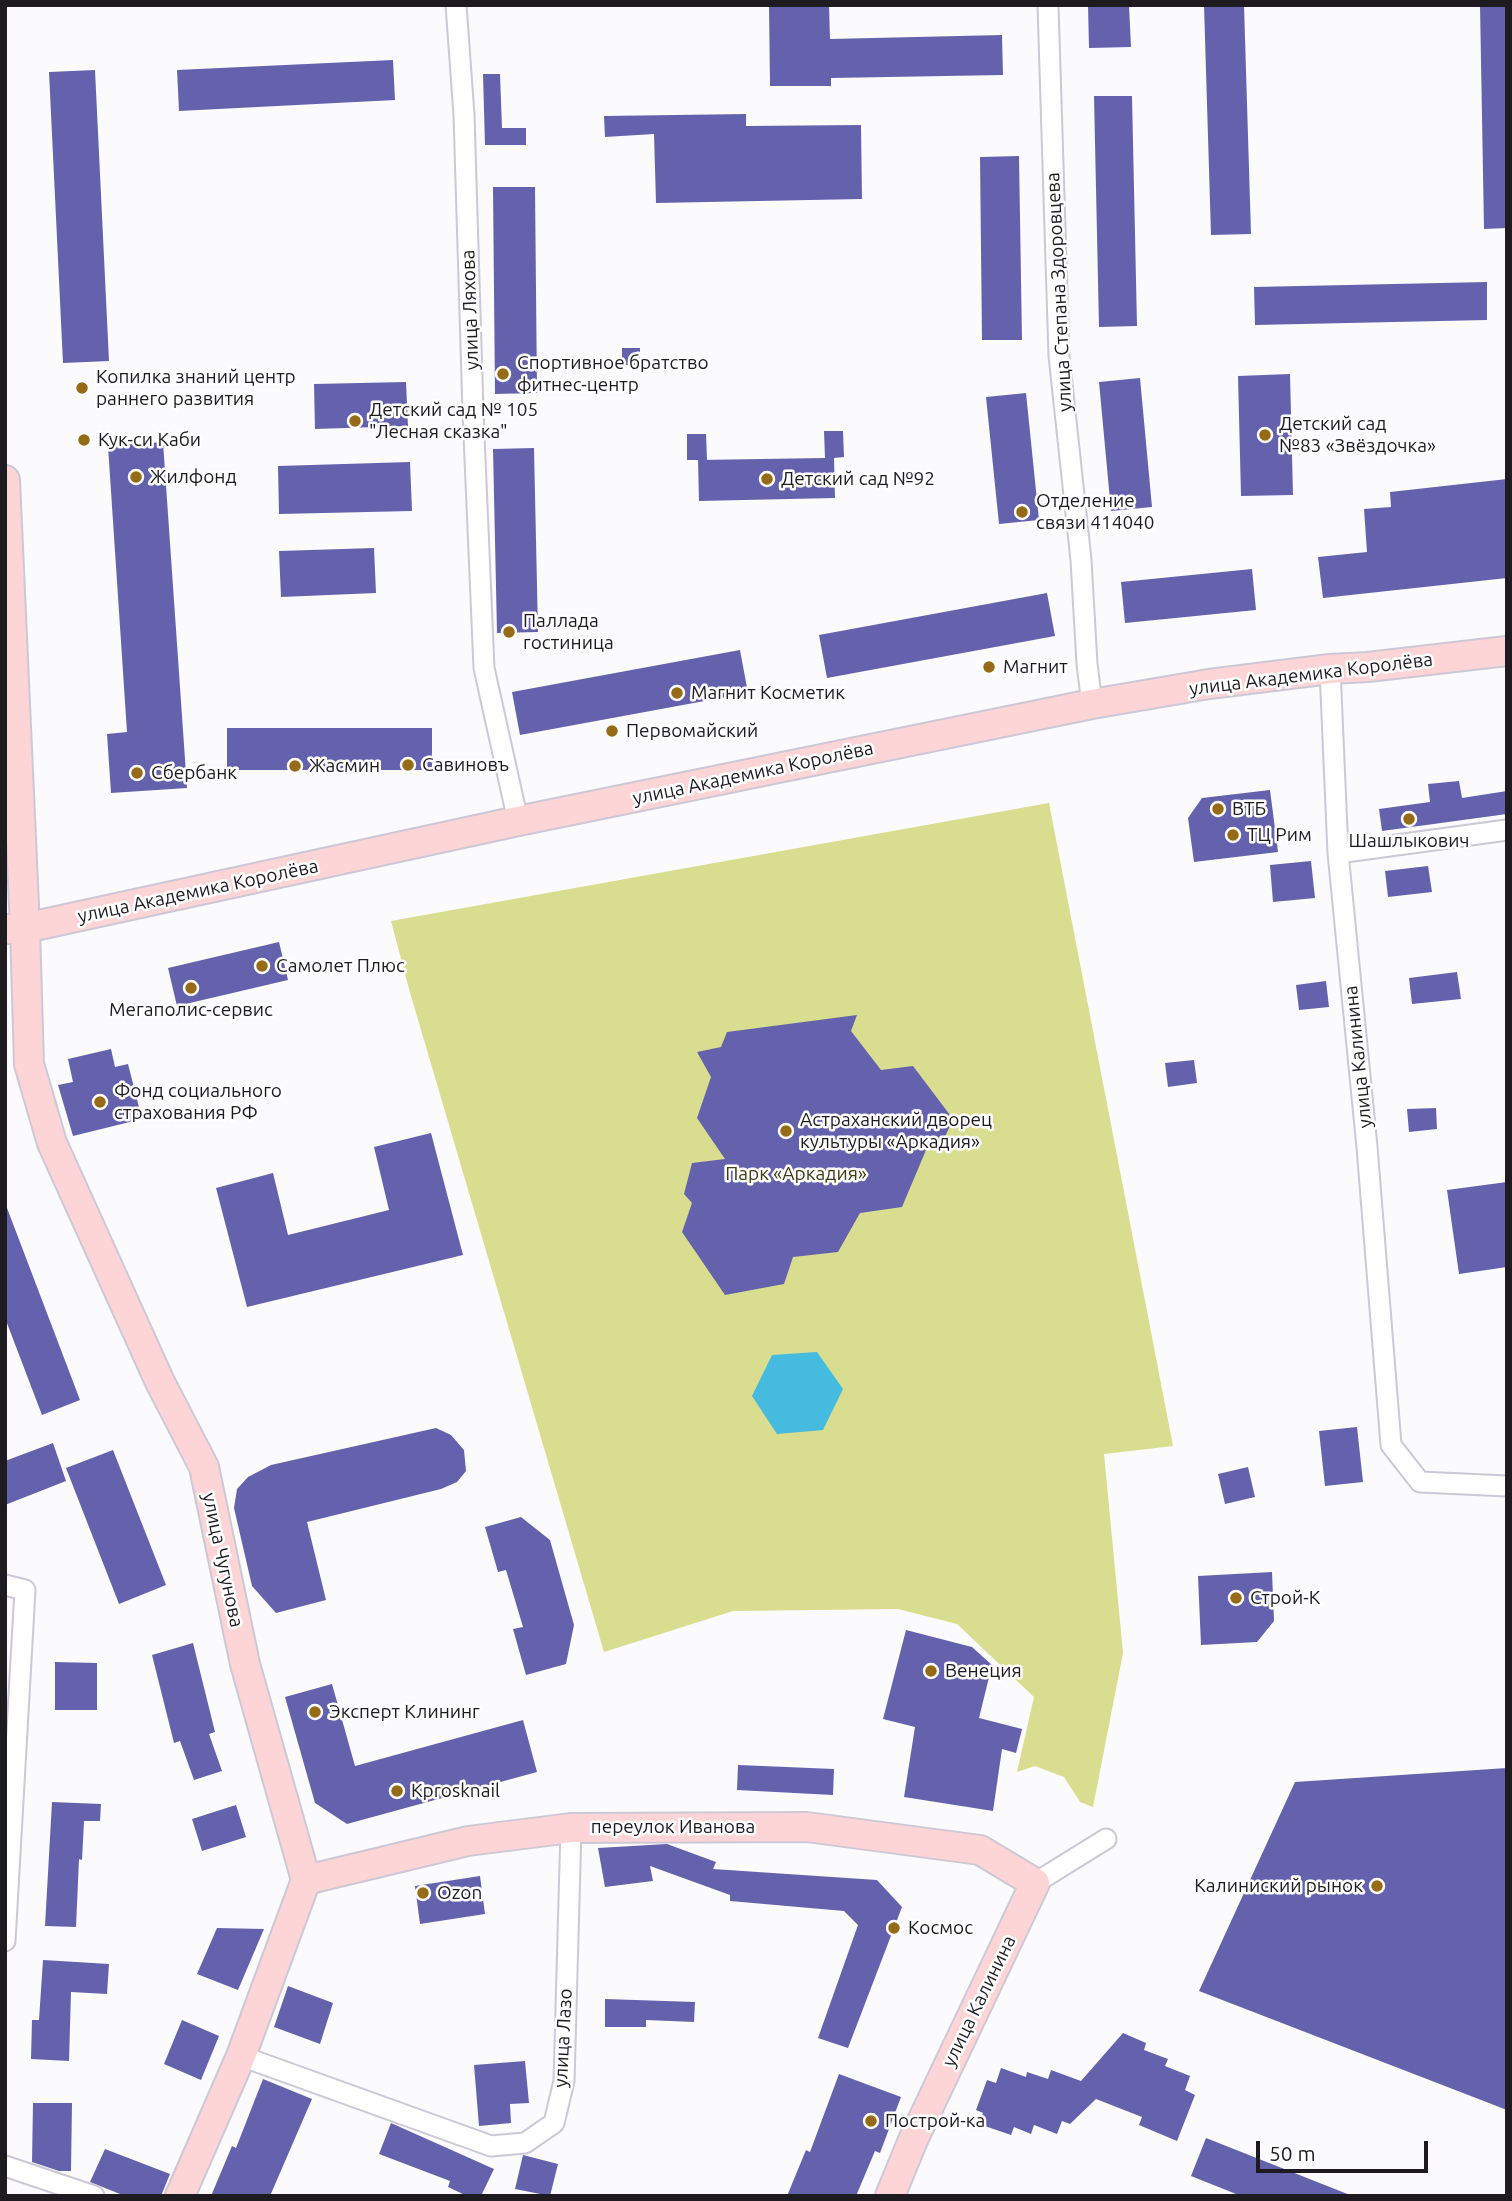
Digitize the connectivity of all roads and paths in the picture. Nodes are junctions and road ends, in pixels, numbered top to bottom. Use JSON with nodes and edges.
{"nodes":[{"id":1,"x":456,"y":5,"type":"edge"},
{"id":2,"x":1048,"y":5,"type":"edge"},
{"id":3,"x":5,"y":480,"type":"edge"},
{"id":4,"x":1507,"y":651,"type":"edge"},
{"id":5,"x":1330,"y":669,"type":"junction"},
{"id":6,"x":1092,"y":704,"type":"junction"},
{"id":7,"x":518,"y":821,"type":"junction"},
{"id":8,"x":1507,"y":830,"type":"edge"},
{"id":9,"x":1338,"y":853,"type":"junction"},
{"id":10,"x":15,"y":928,"type":"edge"},
{"id":11,"x":1507,"y":1486,"type":"edge"},
{"id":12,"x":5,"y":1585,"type":"edge"},
{"id":13,"x":571,"y":1828,"type":"junction"},
{"id":14,"x":1106,"y":1839,"type":"dead end"},
{"id":15,"x":306,"y":1880,"type":"junction"},
{"id":16,"x":1035,"y":1883,"type":"junction"},
{"id":17,"x":5,"y":1941,"type":"edge"},
{"id":18,"x":241,"y":2056,"type":"junction"},
{"id":19,"x":5,"y":2166,"type":"edge"},
{"id":20,"x":94,"y":2196,"type":"edge"},
{"id":21,"x":180,"y":2196,"type":"edge"},
{"id":22,"x":890,"y":2196,"type":"edge"}],
"edges":[{"from":1,"to":7,"type":"street","name":"улица Ляхова"},
{"from":2,"to":6,"type":"street","name":"улица Степана Здоровцева"},
{"from":3,"to":10,"type":"street","name":"улица Чугунова"},
{"from":4,"to":5,"type":"street","name":"улица Академика Королёва"},
{"from":5,"to":6,"type":"street","name":"улица Академика Королёва"},
{"from":5,"to":9,"type":"street","name":"улица Калинина"},
{"from":6,"to":7,"type":"street","name":"улица Академика Королёва"},
{"from":7,"to":10,"type":"street","name":"улица Академика Королёва"},
{"from":8,"to":9,"type":"street"},
{"from":9,"to":11,"type":"street","name":"улица Калинина"},
{"from":10,"to":15,"type":"street","name":"улица Чугунова"},
{"from":12,"to":17,"type":"street"},
{"from":13,"to":15,"type":"street","name":"переулок Иванова"},
{"from":13,"to":16,"type":"street","name":"переулок Иванова"},
{"from":13,"to":18,"type":"street","name":"улица Лазо"},
{"from":14,"to":16,"type":"street"},
{"from":15,"to":18,"type":"street"},
{"from":16,"to":22,"type":"street","name":"улица Калинина"},
{"from":18,"to":21,"type":"street"},
{"from":19,"to":20,"type":"street"}]}
